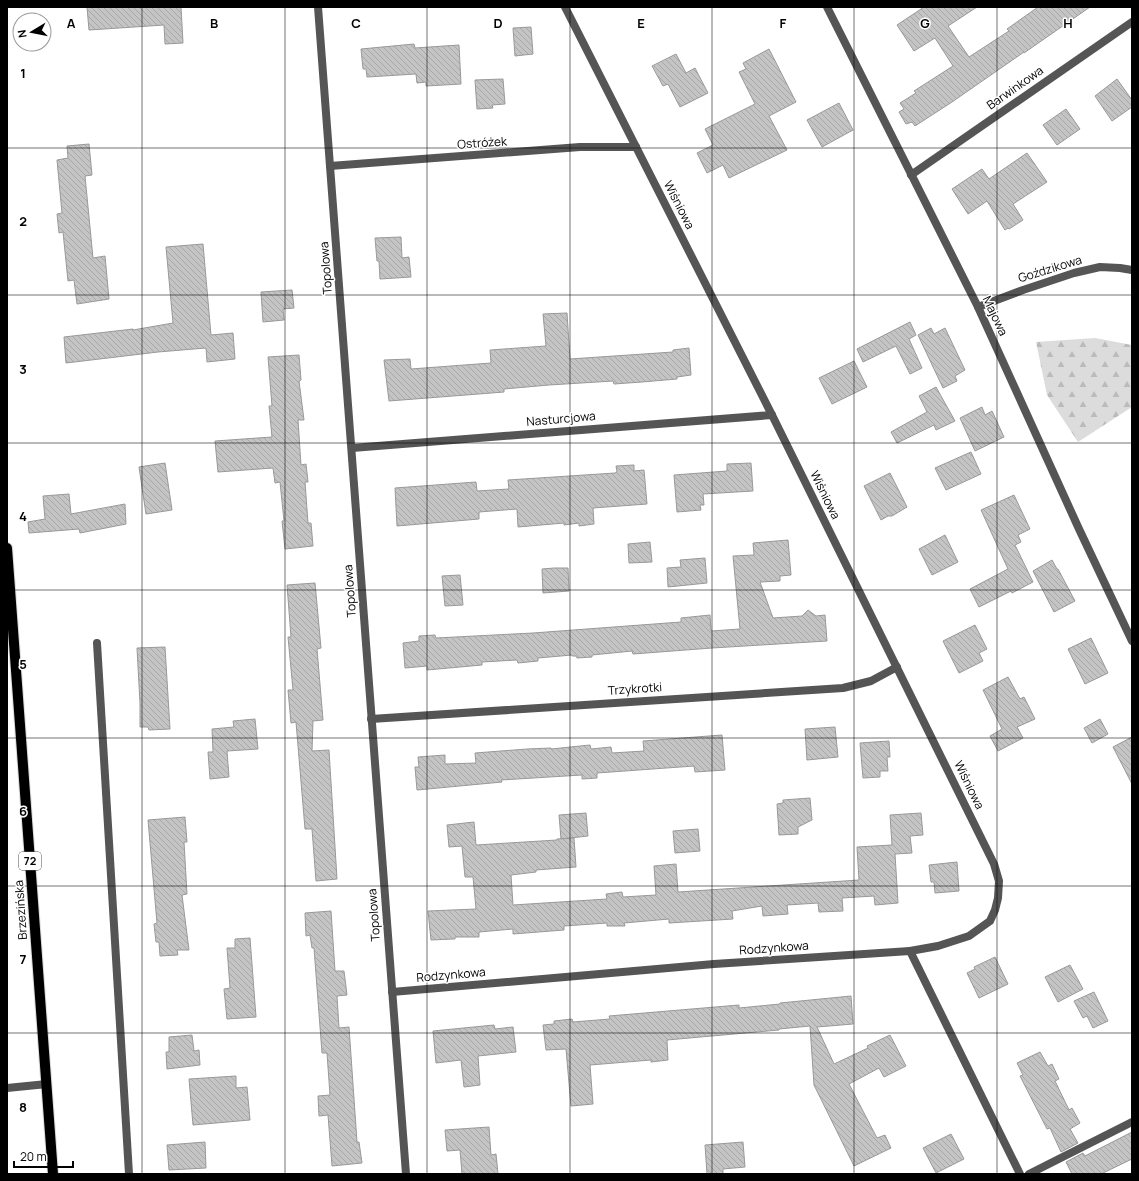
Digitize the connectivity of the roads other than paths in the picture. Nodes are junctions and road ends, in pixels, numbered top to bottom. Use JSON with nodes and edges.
{"nodes":[{"id":1,"x":318,"y":7,"type":"edge"},
{"id":2,"x":565,"y":7,"type":"edge"},
{"id":3,"x":827,"y":7,"type":"edge"},
{"id":4,"x":1132,"y":22,"type":"edge"},
{"id":5,"x":636,"y":147,"type":"junction"},
{"id":6,"x":330,"y":166,"type":"junction"},
{"id":7,"x":911,"y":175,"type":"junction"},
{"id":8,"x":1132,"y":270,"type":"edge"},
{"id":9,"x":978,"y":307,"type":"junction"},
{"id":10,"x":772,"y":415,"type":"junction"},
{"id":11,"x":352,"y":448,"type":"junction"},
{"id":12,"x":7,"y":548,"type":"edge"},
{"id":13,"x":1132,"y":641,"type":"edge"},
{"id":14,"x":97,"y":643,"type":"dead end"},
{"id":15,"x":897,"y":667,"type":"junction"},
{"id":16,"x":371,"y":719,"type":"junction"},
{"id":17,"x":910,"y":951,"type":"junction"},
{"id":18,"x":392,"y":992,"type":"junction"},
{"id":19,"x":47,"y":1084,"type":"junction"},
{"id":20,"x":7,"y":1088,"type":"edge"},
{"id":21,"x":1132,"y":1122,"type":"edge"},
{"id":22,"x":53,"y":1174,"type":"edge"},
{"id":23,"x":129,"y":1174,"type":"edge"},
{"id":24,"x":406,"y":1174,"type":"edge"},
{"id":25,"x":1020,"y":1174,"type":"edge"},
{"id":26,"x":1029,"y":1174,"type":"edge"}],
"edges":[{"from":1,"to":6,"type":"street","name":"Topolowa"},
{"from":2,"to":5,"type":"street","name":"Wiśniowa"},
{"from":3,"to":7,"type":"street","name":"Majowa"},
{"from":4,"to":7,"type":"street","name":"Barwinkowa"},
{"from":5,"to":6,"type":"street","name":"Ostróżek"},
{"from":5,"to":10,"type":"street","name":"Wiśniowa"},
{"from":6,"to":11,"type":"street","name":"Topolowa"},
{"from":7,"to":9,"type":"street","name":"Majowa"},
{"from":8,"to":9,"type":"street","name":"Goździkowa"},
{"from":9,"to":13,"type":"street","name":"Majowa"},
{"from":10,"to":11,"type":"street","name":"Nasturcjowa"},
{"from":10,"to":15,"type":"street","name":"Wiśniowa"},
{"from":11,"to":16,"type":"street","name":"Topolowa"},
{"from":12,"to":19,"type":"main road","name":"Brzezińska","number":"72"},
{"from":14,"to":23,"type":"street"},
{"from":15,"to":16,"type":"street","name":"Trzykrotki"},
{"from":15,"to":17,"type":"street","name":"Wiśniowa"},
{"from":16,"to":18,"type":"street","name":"Topolowa"},
{"from":17,"to":18,"type":"street","name":"Rodzynkowa"},
{"from":17,"to":25,"type":"street"},
{"from":18,"to":24,"type":"street","name":"Topolowa"},
{"from":19,"to":20,"type":"street"},
{"from":19,"to":22,"type":"main road","name":"Brzezińska","number":"72"},
{"from":21,"to":26,"type":"street"}]}
